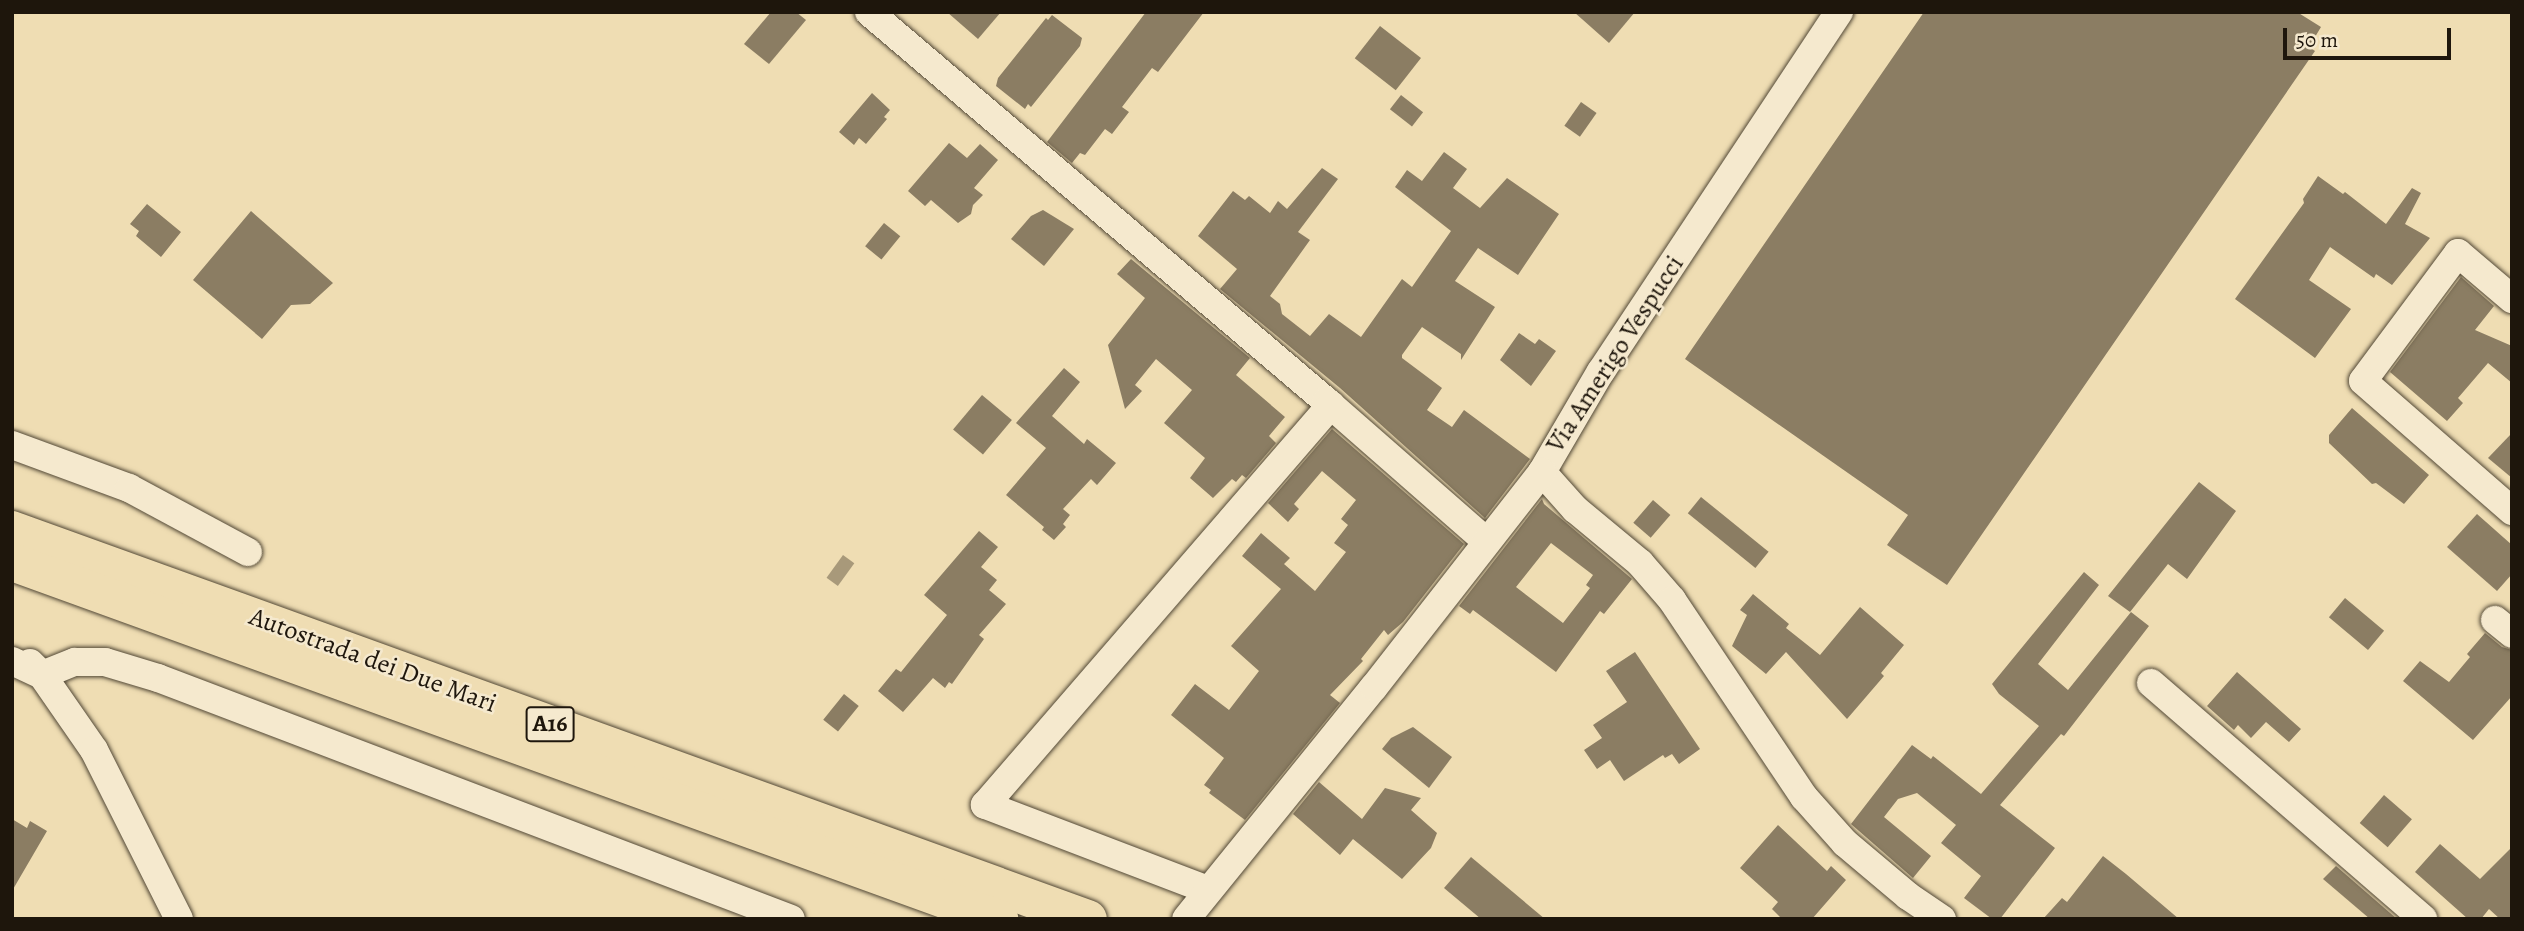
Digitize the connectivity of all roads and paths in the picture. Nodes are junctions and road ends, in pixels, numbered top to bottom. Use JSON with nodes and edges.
{"nodes":[{"id":1,"x":869,"y":12,"type":"edge"},
{"id":2,"x":1839,"y":12,"type":"edge"},
{"id":3,"x":2512,"y":299,"type":"edge"},
{"id":4,"x":1331,"y":405,"type":"junction"},
{"id":5,"x":12,"y":445,"type":"edge"},
{"id":6,"x":1542,"y":472,"type":"junction"},
{"id":7,"x":2512,"y":511,"type":"edge"},
{"id":8,"x":12,"y":530,"type":"edge"},
{"id":9,"x":1486,"y":541,"type":"junction"},
{"id":10,"x":248,"y":552,"type":"dead end"},
{"id":11,"x":12,"y":562,"type":"edge"},
{"id":12,"x":12,"y":646,"type":"edge"},
{"id":13,"x":12,"y":661,"type":"edge"},
{"id":14,"x":42,"y":675,"type":"junction"},
{"id":15,"x":2151,"y":683,"type":"dead end"},
{"id":16,"x":1208,"y":890,"type":"junction"},
{"id":17,"x":179,"y":919,"type":"edge"},
{"id":18,"x":791,"y":919,"type":"edge"},
{"id":19,"x":999,"y":919,"type":"edge"},
{"id":20,"x":1088,"y":919,"type":"edge"},
{"id":21,"x":1186,"y":919,"type":"edge"},
{"id":22,"x":1942,"y":919,"type":"edge"},
{"id":23,"x":2423,"y":919,"type":"edge"}],
"edges":[{"from":1,"to":4,"type":"street"},
{"from":2,"to":6,"type":"street","name":"Via Amerigo Vespucci"},
{"from":3,"to":7,"type":"street"},
{"from":4,"to":9,"type":"street"},
{"from":4,"to":16,"type":"street"},
{"from":5,"to":10,"type":"street"},
{"from":6,"to":9,"type":"street"},
{"from":6,"to":22,"type":"street","name":"Via Amerigo Vespucci"},
{"from":8,"to":20,"type":"highway","name":"Autostrada dei Due Mari","number":"A16"},
{"from":9,"to":16,"type":"street"},
{"from":11,"to":19,"type":"highway","name":"Autostrada dei Due Mari","number":"A16"},
{"from":12,"to":14,"type":"street"},
{"from":13,"to":14,"type":"street"},
{"from":14,"to":17,"type":"street"},
{"from":14,"to":18,"type":"street"},
{"from":15,"to":23,"type":"street"},
{"from":16,"to":21,"type":"street"}]}
